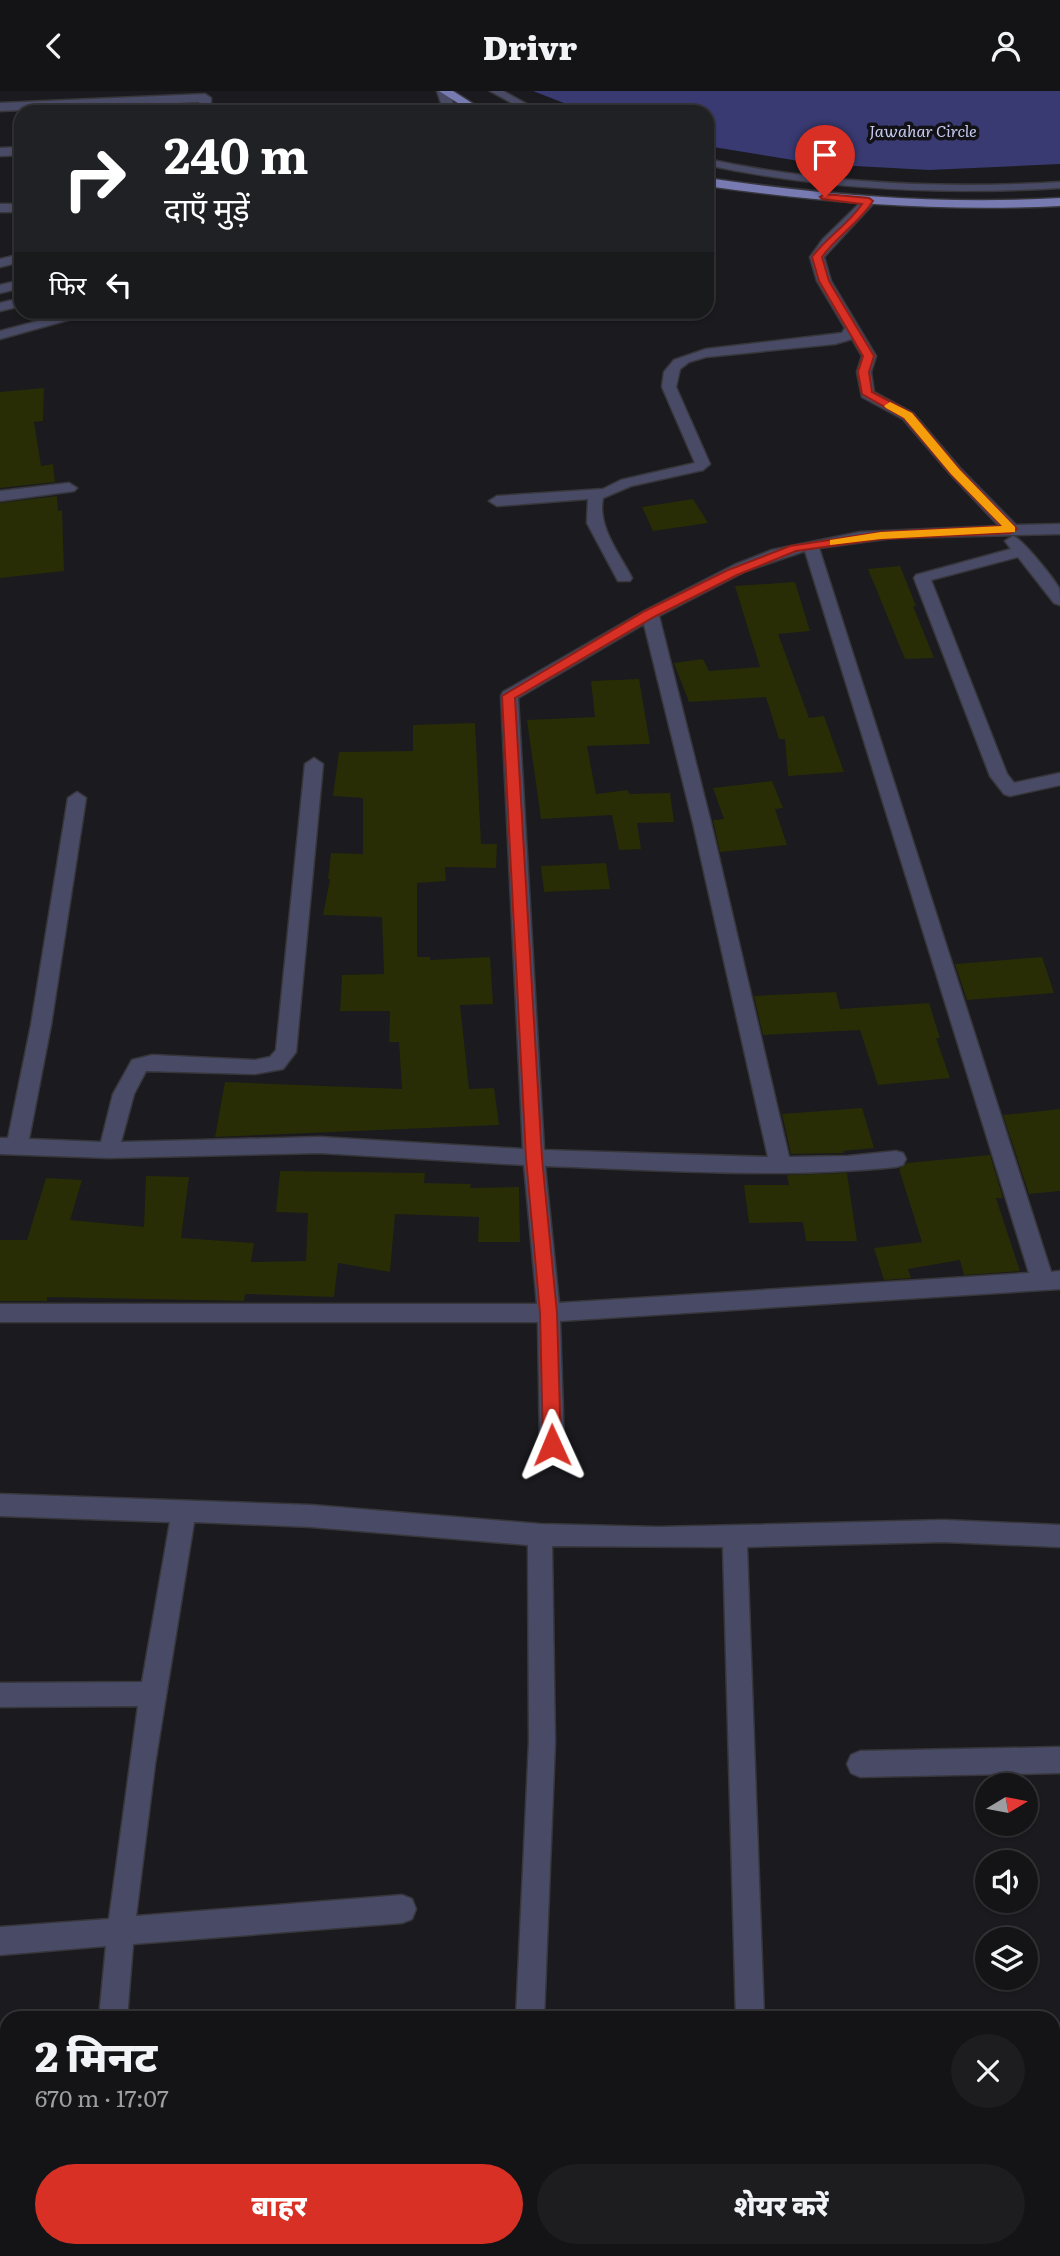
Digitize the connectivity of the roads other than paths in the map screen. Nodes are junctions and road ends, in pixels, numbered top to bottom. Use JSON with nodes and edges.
{"nodes":[{"id":1,"x":444,"y":91,"type":"edge"},
{"id":2,"x":495,"y":91,"type":"edge"},
{"id":3,"x":46,"y":105,"type":"edge"},
{"id":4,"x":205,"y":105,"type":"edge"},
{"id":5,"x":468,"y":105,"type":"edge"},
{"id":6,"x":522,"y":105,"type":"edge"},
{"id":7,"x":714,"y":164,"type":"edge"},
{"id":8,"x":714,"y":182,"type":"edge"},
{"id":9,"x":1060,"y":185,"type":"edge"},
{"id":10,"x":869,"y":201,"type":"junction"},
{"id":11,"x":1060,"y":202,"type":"edge"},
{"id":12,"x":63,"y":319,"type":"edge"},
{"id":13,"x":852,"y":328,"type":"junction"},
{"id":14,"x":0,"y":335,"type":"edge"},
{"id":15,"x":69,"y":488,"type":"dead end"},
{"id":16,"x":592,"y":493,"type":"junction"},
{"id":17,"x":0,"y":496,"type":"edge"},
{"id":18,"x":497,"y":501,"type":"dead end"},
{"id":19,"x":1007,"y":529,"type":"junction"},
{"id":20,"x":1057,"y":533,"type":"edge"},
{"id":21,"x":811,"y":546,"type":"junction"},
{"id":22,"x":1022,"y":551,"type":"junction"},
{"id":23,"x":624,"y":578,"type":"dead end"},
{"id":24,"x":1060,"y":600,"type":"edge"},
{"id":25,"x":650,"y":614,"type":"junction"},
{"id":26,"x":314,"y":764,"type":"dead end"},
{"id":27,"x":1060,"y":779,"type":"edge"},
{"id":28,"x":77,"y":798,"type":"dead end"},
{"id":29,"x":8,"y":1146,"type":"edge"},
{"id":30,"x":109,"y":1150,"type":"junction"},
{"id":31,"x":534,"y":1158,"type":"junction"},
{"id":32,"x":896,"y":1159,"type":"dead end"},
{"id":33,"x":780,"y":1165,"type":"junction"},
{"id":34,"x":1052,"y":1281,"type":"edge"},
{"id":35,"x":0,"y":1313,"type":"edge"},
{"id":36,"x":549,"y":1313,"type":"junction"},
{"id":37,"x":552,"y":1445,"type":"dead end"},
{"id":38,"x":0,"y":1505,"type":"edge"},
{"id":39,"x":184,"y":1513,"type":"junction"},
{"id":40,"x":540,"y":1535,"type":"junction"},
{"id":41,"x":735,"y":1536,"type":"junction"},
{"id":42,"x":1060,"y":1536,"type":"edge"},
{"id":43,"x":152,"y":1694,"type":"junction"},
{"id":44,"x":0,"y":1695,"type":"edge"},
{"id":45,"x":1060,"y":1760,"type":"edge"},
{"id":46,"x":860,"y":1764,"type":"dead end"},
{"id":47,"x":402,"y":1909,"type":"dead end"},
{"id":48,"x":120,"y":1931,"type":"junction"},
{"id":49,"x":0,"y":1941,"type":"edge"},
{"id":50,"x":114,"y":2011,"type":"edge"},
{"id":51,"x":530,"y":2011,"type":"edge"},
{"id":52,"x":750,"y":2011,"type":"edge"}],
"edges":[{"from":1,"to":5,"type":"main road"},
{"from":2,"to":6,"type":"lane"},
{"from":3,"to":4,"type":"street"},
{"from":7,"to":9,"type":"lane"},
{"from":8,"to":10,"type":"main road"},
{"from":10,"to":11,"type":"main road"},
{"from":10,"to":13,"type":"street"},
{"from":12,"to":14,"type":"street"},
{"from":13,"to":16,"type":"street"},
{"from":13,"to":19,"type":"street"},
{"from":15,"to":17,"type":"street"},
{"from":16,"to":18,"type":"street"},
{"from":16,"to":23,"type":"street"},
{"from":19,"to":20,"type":"street"},
{"from":19,"to":21,"type":"street"},
{"from":19,"to":22,"type":"street"},
{"from":21,"to":25,"type":"street"},
{"from":21,"to":34,"type":"street"},
{"from":22,"to":24,"type":"street"},
{"from":22,"to":27,"type":"street"},
{"from":25,"to":31,"type":"street"},
{"from":25,"to":33,"type":"street"},
{"from":26,"to":30,"type":"street"},
{"from":28,"to":29,"type":"street"},
{"from":29,"to":30,"type":"street"},
{"from":30,"to":31,"type":"street"},
{"from":31,"to":33,"type":"street"},
{"from":31,"to":36,"type":"street"},
{"from":32,"to":33,"type":"street"},
{"from":34,"to":36,"type":"street"},
{"from":35,"to":36,"type":"street"},
{"from":36,"to":37,"type":"street"},
{"from":38,"to":39,"type":"street"},
{"from":39,"to":40,"type":"street"},
{"from":39,"to":43,"type":"street"},
{"from":40,"to":41,"type":"street"},
{"from":40,"to":51,"type":"street"},
{"from":41,"to":42,"type":"street"},
{"from":41,"to":52,"type":"street"},
{"from":43,"to":44,"type":"street"},
{"from":43,"to":48,"type":"street"},
{"from":45,"to":46,"type":"street"},
{"from":47,"to":48,"type":"street"},
{"from":48,"to":49,"type":"street"},
{"from":48,"to":50,"type":"street"}]}
